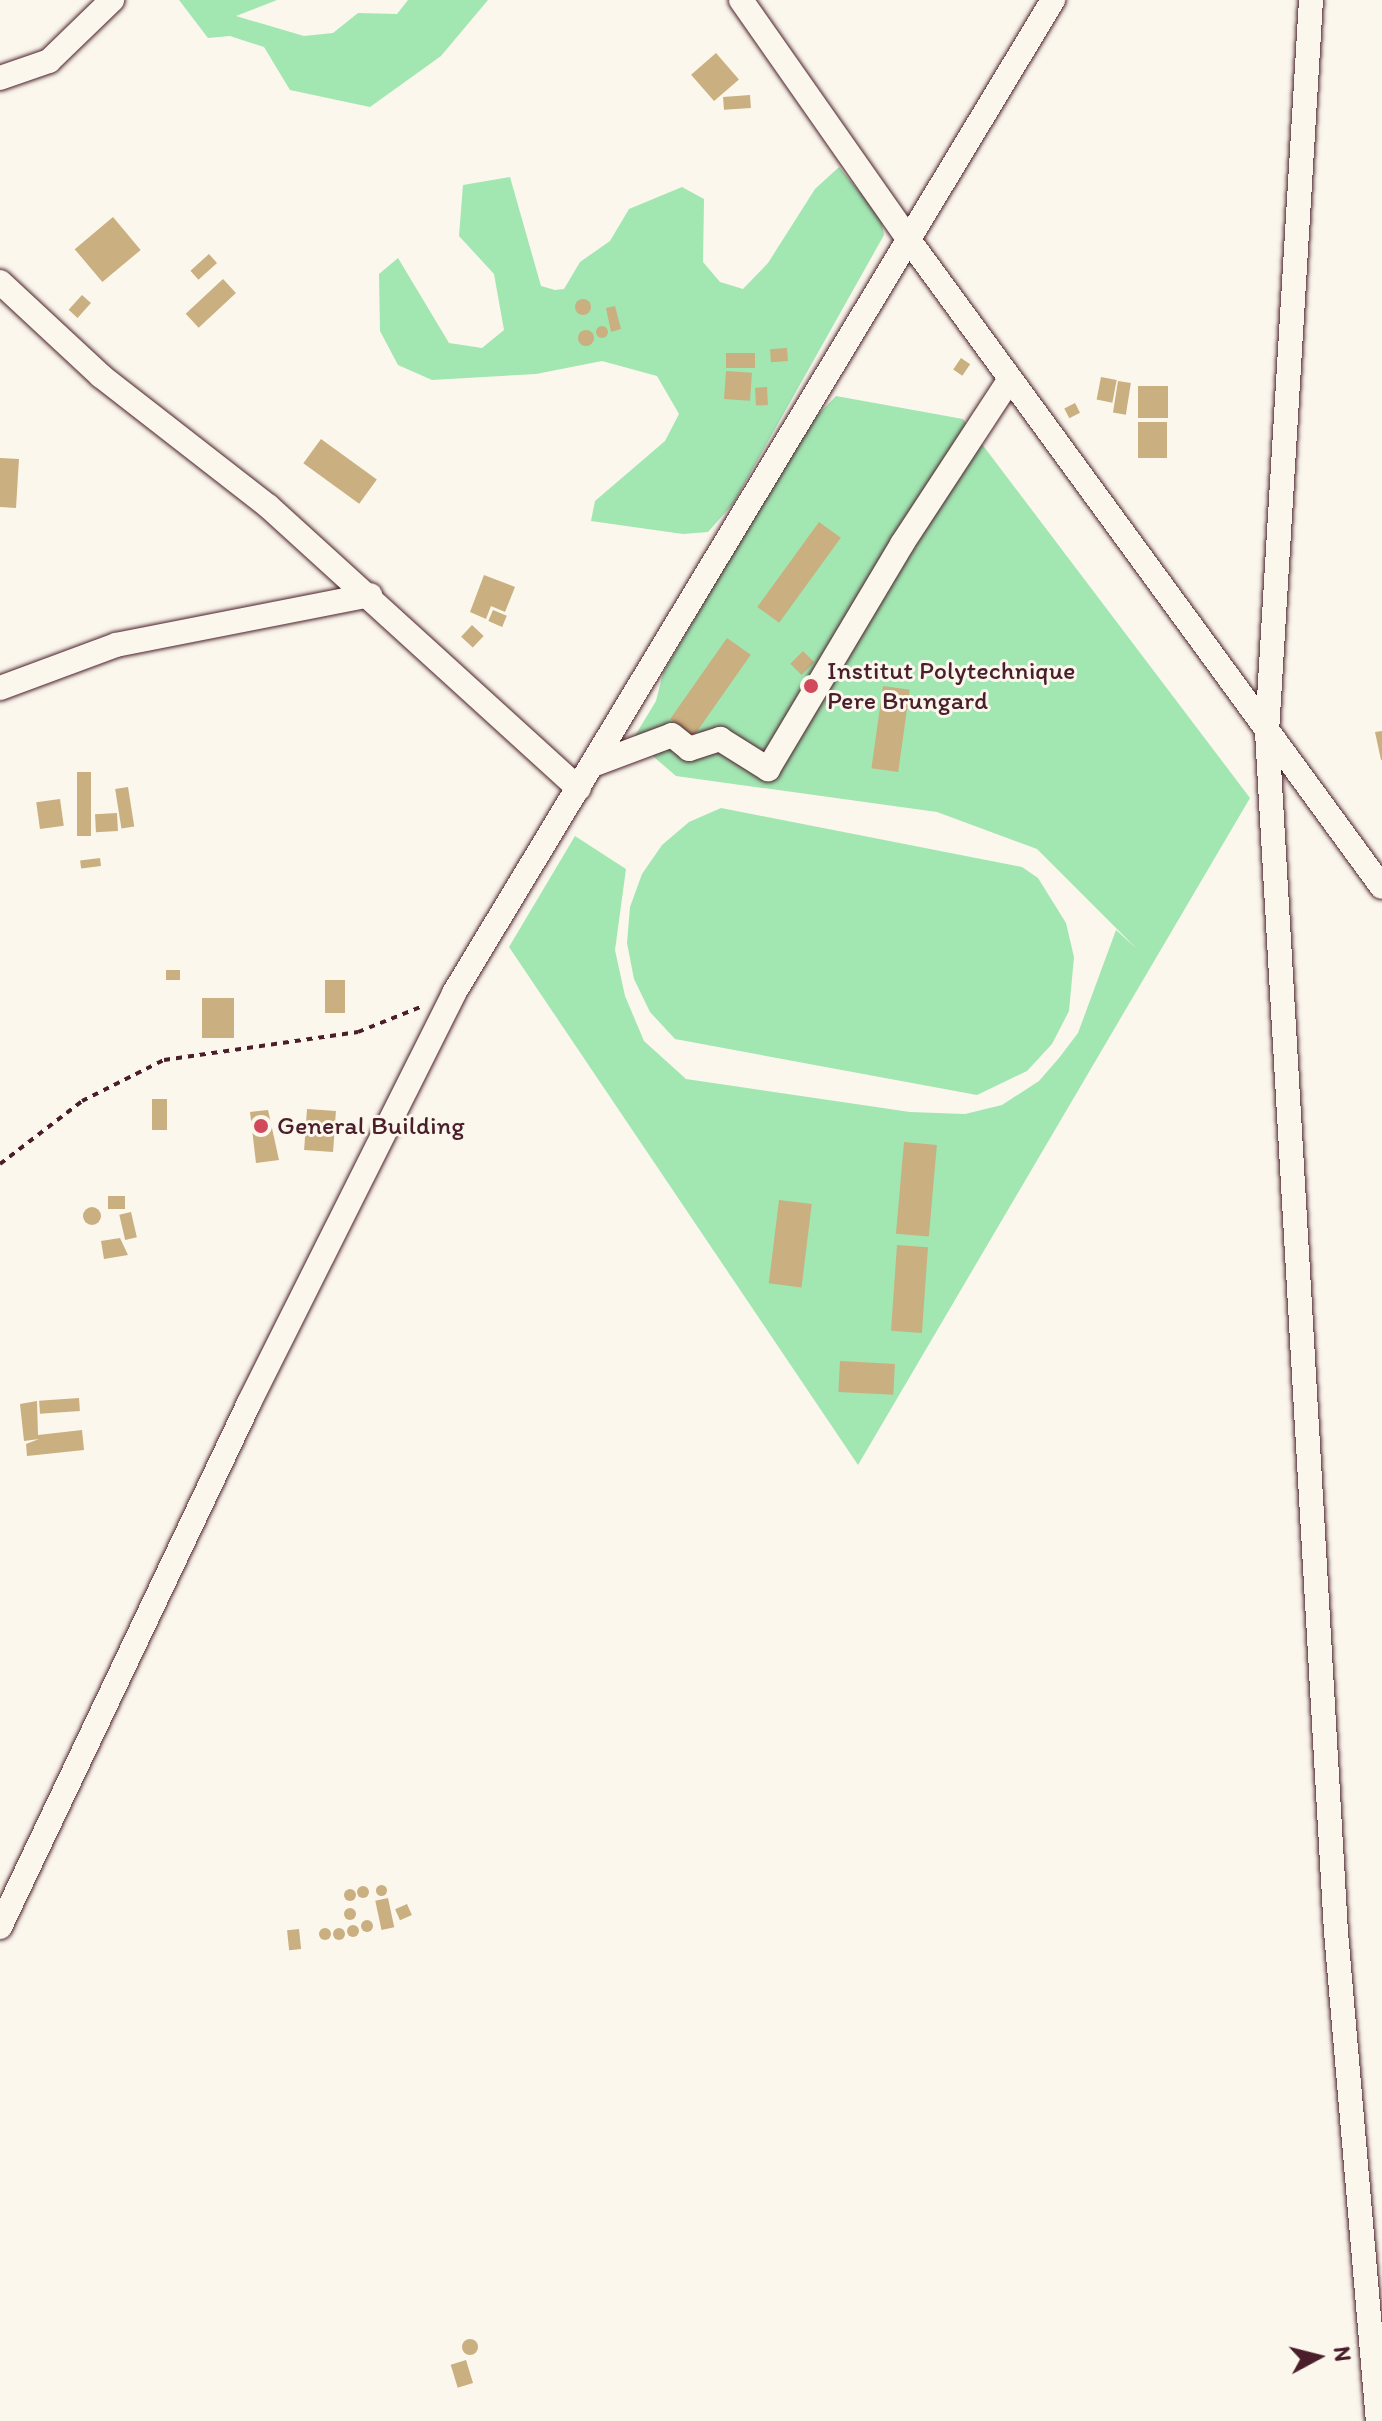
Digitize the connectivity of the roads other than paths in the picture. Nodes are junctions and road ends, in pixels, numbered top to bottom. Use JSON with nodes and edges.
{"nodes":[{"id":1,"x":112,"y":0,"type":"edge"},
{"id":2,"x":741,"y":0,"type":"edge"},
{"id":3,"x":1053,"y":0,"type":"edge"},
{"id":4,"x":1311,"y":0,"type":"edge"},
{"id":5,"x":0,"y":78,"type":"edge"},
{"id":6,"x":906,"y":236,"type":"junction"},
{"id":7,"x":0,"y":282,"type":"edge"},
{"id":8,"x":1010,"y":379,"type":"junction"},
{"id":9,"x":370,"y":595,"type":"junction"},
{"id":10,"x":0,"y":688,"type":"edge"},
{"id":11,"x":1267,"y":732,"type":"junction"},
{"id":12,"x":595,"y":764,"type":"junction"},
{"id":13,"x":579,"y":789,"type":"junction"},
{"id":14,"x":1382,"y":887,"type":"edge"},
{"id":15,"x":0,"y":1927,"type":"edge"},
{"id":16,"x":1378,"y":2421,"type":"edge"}],
"edges":[{"from":1,"to":5,"type":"street"},
{"from":2,"to":6,"type":"street"},
{"from":3,"to":6,"type":"street"},
{"from":4,"to":11,"type":"street"},
{"from":6,"to":8,"type":"street"},
{"from":6,"to":12,"type":"street"},
{"from":7,"to":9,"type":"street"},
{"from":8,"to":11,"type":"street"},
{"from":8,"to":12,"type":"street"},
{"from":9,"to":10,"type":"street"},
{"from":9,"to":13,"type":"street"},
{"from":11,"to":14,"type":"street"},
{"from":11,"to":16,"type":"street"},
{"from":12,"to":13,"type":"street"},
{"from":13,"to":15,"type":"street"}]}
